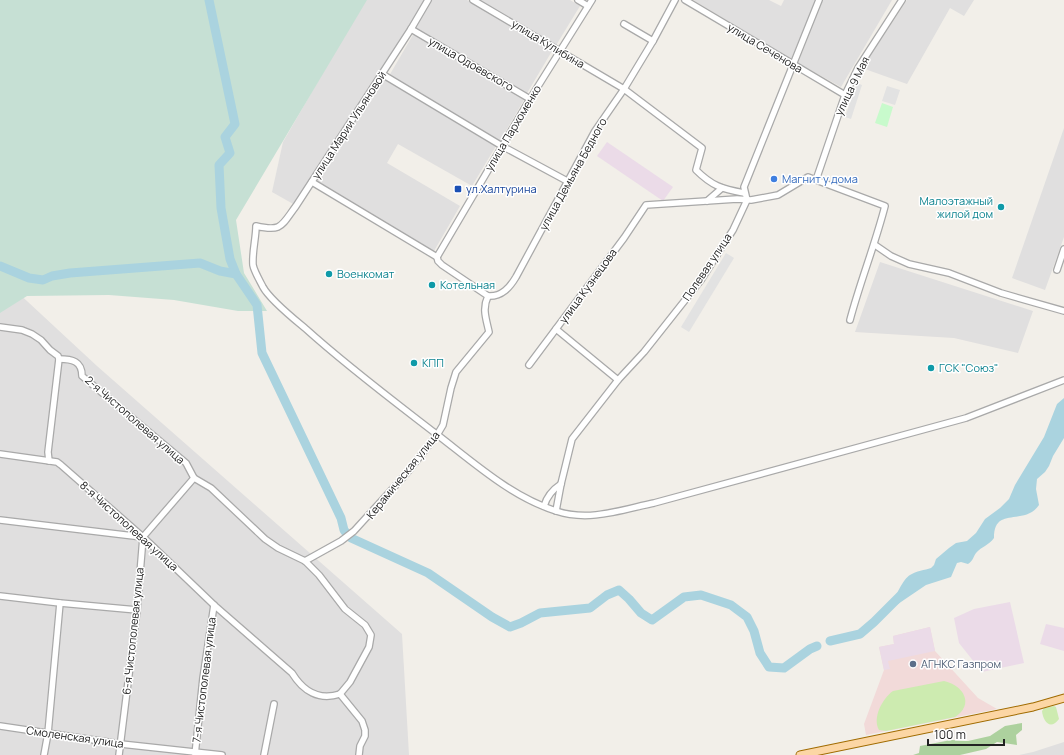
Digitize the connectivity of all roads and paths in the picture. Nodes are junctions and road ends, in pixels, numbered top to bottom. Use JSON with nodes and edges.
{"nodes":[{"id":1,"x":428,"y":0,"type":"edge"},
{"id":2,"x":473,"y":0,"type":"edge"},
{"id":3,"x":578,"y":0,"type":"edge"},
{"id":4,"x":592,"y":0,"type":"edge"},
{"id":5,"x":675,"y":0,"type":"edge"},
{"id":6,"x":685,"y":0,"type":"edge"},
{"id":7,"x":819,"y":0,"type":"edge"},
{"id":8,"x":902,"y":0,"type":"edge"},
{"id":9,"x":588,"y":6,"type":"junction"},
{"id":10,"x":624,"y":24,"type":"dead end"},
{"id":11,"x":411,"y":29,"type":"junction"},
{"id":12,"x":653,"y":41,"type":"junction"},
{"id":13,"x":560,"y":51,"type":"junction"},
{"id":14,"x":793,"y":64,"type":"junction"},
{"id":15,"x":382,"y":74,"type":"junction"},
{"id":16,"x":624,"y":89,"type":"junction"},
{"id":17,"x":845,"y":95,"type":"junction"},
{"id":18,"x":530,"y":99,"type":"junction"},
{"id":19,"x":502,"y":146,"type":"junction"},
{"id":20,"x":816,"y":180,"type":"junction"},
{"id":21,"x":567,"y":181,"type":"junction"},
{"id":22,"x":312,"y":182,"type":"junction"},
{"id":23,"x":722,"y":188,"type":"junction"},
{"id":24,"x":744,"y":193,"type":"junction"},
{"id":25,"x":747,"y":200,"type":"junction"},
{"id":26,"x":707,"y":201,"type":"junction"},
{"id":27,"x":875,"y":245,"type":"junction"},
{"id":28,"x":1064,"y":249,"type":"edge"},
{"id":29,"x":437,"y":257,"type":"junction"},
{"id":30,"x":1057,"y":270,"type":"dead end"},
{"id":31,"x":488,"y":296,"type":"junction"},
{"id":32,"x":1064,"y":310,"type":"edge"},
{"id":33,"x":850,"y":320,"type":"dead end"},
{"id":34,"x":0,"y":327,"type":"edge"},
{"id":35,"x":556,"y":329,"type":"junction"},
{"id":36,"x":59,"y":360,"type":"junction"},
{"id":37,"x":529,"y":365,"type":"dead end"},
{"id":38,"x":618,"y":380,"type":"junction"},
{"id":39,"x":1064,"y":380,"type":"edge"},
{"id":40,"x":437,"y":435,"type":"junction"},
{"id":41,"x":0,"y":454,"type":"edge"},
{"id":42,"x":49,"y":461,"type":"junction"},
{"id":43,"x":194,"y":478,"type":"junction"},
{"id":44,"x":561,"y":484,"type":"junction"},
{"id":45,"x":544,"y":506,"type":"junction"},
{"id":46,"x":556,"y":512,"type":"junction"},
{"id":47,"x":0,"y":520,"type":"edge"},
{"id":48,"x":143,"y":537,"type":"junction"},
{"id":49,"x":305,"y":561,"type":"junction"},
{"id":50,"x":0,"y":596,"type":"edge"},
{"id":51,"x":60,"y":603,"type":"junction"},
{"id":52,"x":214,"y":605,"type":"junction"},
{"id":53,"x":137,"y":610,"type":"junction"},
{"id":54,"x":340,"y":694,"type":"junction"},
{"id":55,"x":1064,"y":698,"type":"edge"},
{"id":56,"x":274,"y":704,"type":"dead end"},
{"id":57,"x":0,"y":726,"type":"edge"},
{"id":58,"x":48,"y":733,"type":"junction"},
{"id":59,"x":121,"y":744,"type":"junction"},
{"id":60,"x":195,"y":754,"type":"edge"},
{"id":61,"x":44,"y":755,"type":"edge"},
{"id":62,"x":120,"y":755,"type":"edge"},
{"id":63,"x":222,"y":755,"type":"edge"},
{"id":64,"x":264,"y":755,"type":"edge"},
{"id":65,"x":359,"y":755,"type":"edge"},
{"id":66,"x":800,"y":755,"type":"edge"}],
"edges":[{"from":1,"to":11,"type":"street","name":"улица Марии Ульяновой"},
{"from":2,"to":13,"type":"street","name":"улица Кулибина"},
{"from":3,"to":9,"type":"street"},
{"from":4,"to":9,"type":"street","name":"улица Пархоменко"},
{"from":5,"to":12,"type":"street","name":"улица Демьяна Бедного"},
{"from":6,"to":14,"type":"street","name":"улица Сеченова"},
{"from":7,"to":14,"type":"street"},
{"from":8,"to":17,"type":"street","name":"улица 9 Мая"},
{"from":9,"to":13,"type":"street","name":"улица Пархоменко"},
{"from":10,"to":12,"type":"street"},
{"from":11,"to":15,"type":"street","name":"улица Марии Ульяновой"},
{"from":11,"to":18,"type":"street","name":"улица Одоевского"},
{"from":12,"to":16,"type":"street","name":"улица Демьяна Бедного"},
{"from":13,"to":16,"type":"street","name":"улица Кулибина"},
{"from":13,"to":18,"type":"street","name":"улица Пархоменко"},
{"from":14,"to":17,"type":"street","name":"улица Сеченова"},
{"from":14,"to":24,"type":"street"},
{"from":15,"to":19,"type":"street"},
{"from":15,"to":22,"type":"street","name":"улица Марии Ульяновой"},
{"from":16,"to":21,"type":"street","name":"улица Демьяна Бедного"},
{"from":16,"to":23,"type":"street","name":"улица Кулибина"},
{"from":17,"to":20,"type":"street","name":"улица 9 Мая"},
{"from":18,"to":19,"type":"street","name":"улица Пархоменко"},
{"from":19,"to":21,"type":"street"},
{"from":19,"to":29,"type":"street","name":"улица Пархоменко"},
{"from":20,"to":25,"type":"street"},
{"from":20,"to":27,"type":"street"},
{"from":21,"to":31,"type":"street","name":"улица Демьяна Бедного"},
{"from":22,"to":29,"type":"street"},
{"from":22,"to":40,"type":"street","name":"улица Марии Ульяновой"},
{"from":23,"to":24,"type":"street"},
{"from":23,"to":26,"type":"street"},
{"from":24,"to":25,"type":"street"},
{"from":25,"to":26,"type":"street"},
{"from":25,"to":38,"type":"street","name":"Полевая улица"},
{"from":26,"to":35,"type":"street","name":"улица Кузнецова"},
{"from":27,"to":32,"type":"street"},
{"from":27,"to":33,"type":"street"},
{"from":28,"to":30,"type":"street"},
{"from":29,"to":31,"type":"street"},
{"from":31,"to":40,"type":"street","name":"Керамическая улица"},
{"from":34,"to":36,"type":"street"},
{"from":35,"to":37,"type":"street","name":"улица Кузнецова"},
{"from":35,"to":38,"type":"street"},
{"from":36,"to":42,"type":"street"},
{"from":36,"to":43,"type":"street","name":"2-я Чистополевая улица"},
{"from":38,"to":44,"type":"street","name":"Полевая улица"},
{"from":39,"to":46,"type":"street"},
{"from":40,"to":45,"type":"street"},
{"from":40,"to":49,"type":"street","name":"Керамическая улица"},
{"from":41,"to":42,"type":"street","name":"8-я Чистополевая улица"},
{"from":42,"to":48,"type":"street","name":"8-я Чистополевая улица"},
{"from":43,"to":48,"type":"street"},
{"from":43,"to":49,"type":"street","name":"2-я Чистополевая улица"},
{"from":44,"to":45,"type":"street"},
{"from":44,"to":46,"type":"street","name":"Полевая улица"},
{"from":45,"to":46,"type":"street"},
{"from":47,"to":48,"type":"street"},
{"from":48,"to":52,"type":"street","name":"8-я Чистополевая улица"},
{"from":48,"to":53,"type":"street","name":"6-я Чистополевая улица"},
{"from":49,"to":54,"type":"street","name":"2-я Чистополевая улица"},
{"from":50,"to":51,"type":"street"},
{"from":51,"to":53,"type":"street"},
{"from":51,"to":58,"type":"street"},
{"from":52,"to":54,"type":"street","name":"8-я Чистополевая улица"},
{"from":52,"to":60,"type":"street","name":"7-я Чистополевая улица"},
{"from":53,"to":59,"type":"street","name":"6-я Чистополевая улица"},
{"from":54,"to":65,"type":"street"},
{"from":55,"to":66,"type":"main road"},
{"from":56,"to":64,"type":"street"},
{"from":57,"to":58,"type":"street","name":"Смоленская улица"},
{"from":58,"to":59,"type":"street","name":"Смоленская улица"},
{"from":58,"to":61,"type":"street"},
{"from":59,"to":60,"type":"street","name":"Смоленская улица"},
{"from":59,"to":62,"type":"street","name":"6-я Чистополевая улица"},
{"from":60,"to":63,"type":"street","name":"Смоленская улица"}]}
